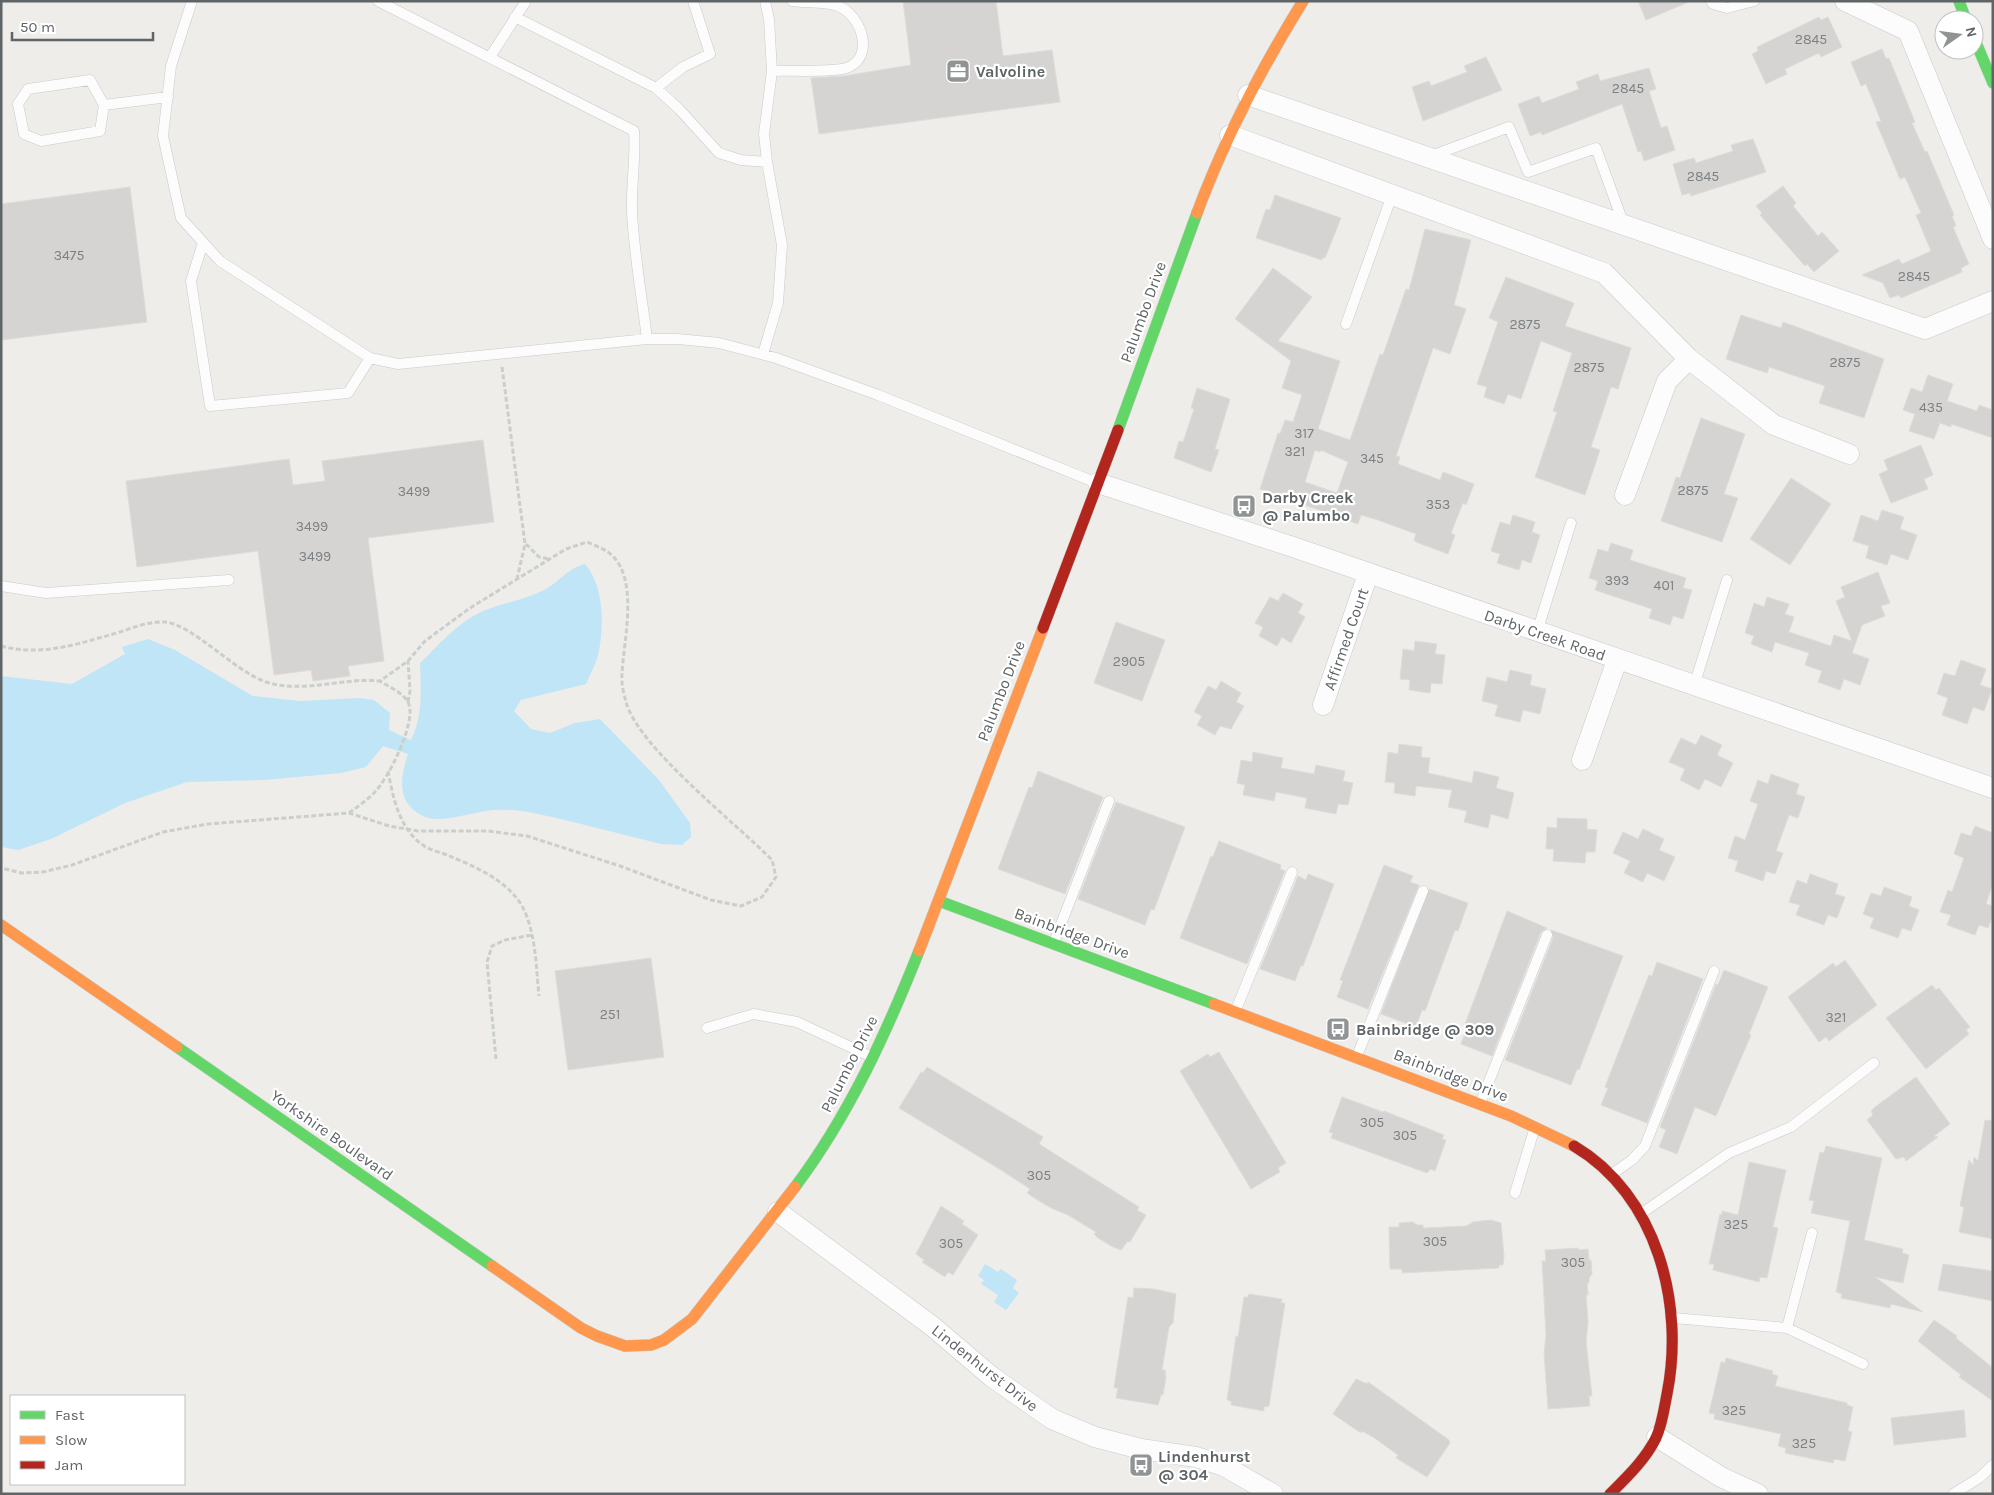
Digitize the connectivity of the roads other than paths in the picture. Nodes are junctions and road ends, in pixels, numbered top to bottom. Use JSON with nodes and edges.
{"nodes":[{"id":1,"x":192,"y":1,"type":"edge"},
{"id":2,"x":378,"y":1,"type":"edge"},
{"id":3,"x":526,"y":1,"type":"edge"},
{"id":4,"x":692,"y":1,"type":"edge"},
{"id":5,"x":765,"y":1,"type":"edge"},
{"id":6,"x":792,"y":1,"type":"edge"},
{"id":7,"x":1303,"y":1,"type":"edge"},
{"id":8,"x":1711,"y":1,"type":"edge"},
{"id":9,"x":1754,"y":1,"type":"edge"},
{"id":10,"x":1845,"y":1,"type":"edge"},
{"id":11,"x":515,"y":17,"type":"junction"},
{"id":12,"x":490,"y":57,"type":"junction"},
{"id":13,"x":1983,"y":60,"type":"edge"},
{"id":14,"x":772,"y":71,"type":"junction"},
{"id":15,"x":1993,"y":83,"type":"edge"},
{"id":16,"x":656,"y":88,"type":"junction"},
{"id":17,"x":1248,"y":95,"type":"junction"},
{"id":18,"x":168,"y":97,"type":"junction"},
{"id":19,"x":104,"y":105,"type":"junction"},
{"id":20,"x":1230,"y":134,"type":"junction"},
{"id":21,"x":1428,"y":157,"type":"junction"},
{"id":22,"x":766,"y":162,"type":"junction"},
{"id":23,"x":1524,"y":181,"type":"junction"},
{"id":24,"x":1392,"y":195,"type":"junction"},
{"id":25,"x":1625,"y":225,"type":"junction"},
{"id":26,"x":1993,"y":239,"type":"edge"},
{"id":27,"x":203,"y":243,"type":"junction"},
{"id":28,"x":1993,"y":301,"type":"edge"},
{"id":29,"x":1346,"y":324,"type":"dead end"},
{"id":30,"x":648,"y":339,"type":"junction"},
{"id":31,"x":763,"y":354,"type":"junction"},
{"id":32,"x":370,"y":358,"type":"junction"},
{"id":33,"x":1689,"y":359,"type":"junction"},
{"id":34,"x":1849,"y":454,"type":"dead end"},
{"id":35,"x":1098,"y":483,"type":"junction"},
{"id":36,"x":1625,"y":495,"type":"dead end"},
{"id":37,"x":1572,"y":523,"type":"dead end"},
{"id":38,"x":1368,"y":574,"type":"junction"},
{"id":39,"x":229,"y":580,"type":"dead end"},
{"id":40,"x":1727,"y":580,"type":"dead end"},
{"id":41,"x":1,"y":586,"type":"edge"},
{"id":42,"x":1537,"y":632,"type":"junction"},
{"id":43,"x":1617,"y":660,"type":"junction"},
{"id":44,"x":1694,"y":686,"type":"junction"},
{"id":45,"x":1323,"y":705,"type":"dead end"},
{"id":46,"x":1582,"y":760,"type":"dead end"},
{"id":47,"x":1993,"y":788,"type":"edge"},
{"id":48,"x":1109,"y":801,"type":"dead end"},
{"id":49,"x":1292,"y":872,"type":"dead end"},
{"id":50,"x":1423,"y":891,"type":"dead end"},
{"id":51,"x":938,"y":901,"type":"junction"},
{"id":52,"x":1,"y":925,"type":"edge"},
{"id":53,"x":1547,"y":935,"type":"dead end"},
{"id":54,"x":1054,"y":944,"type":"junction"},
{"id":55,"x":1714,"y":971,"type":"dead end"},
{"id":56,"x":1235,"y":1012,"type":"junction"},
{"id":57,"x":706,"y":1028,"type":"dead end"},
{"id":58,"x":872,"y":1056,"type":"junction"},
{"id":59,"x":1357,"y":1056,"type":"junction"},
{"id":60,"x":1874,"y":1063,"type":"dead end"},
{"id":61,"x":1480,"y":1104,"type":"junction"},
{"id":62,"x":1536,"y":1126,"type":"junction"},
{"id":63,"x":1610,"y":1176,"type":"junction"},
{"id":64,"x":1515,"y":1193,"type":"dead end"},
{"id":65,"x":778,"y":1212,"type":"junction"},
{"id":66,"x":1639,"y":1215,"type":"junction"},
{"id":67,"x":1812,"y":1233,"type":"dead end"},
{"id":68,"x":1673,"y":1318,"type":"junction"},
{"id":69,"x":1787,"y":1328,"type":"junction"},
{"id":70,"x":653,"y":1346,"type":"joint"},
{"id":71,"x":1862,"y":1364,"type":"dead end"},
{"id":72,"x":1657,"y":1437,"type":"junction"},
{"id":73,"x":1993,"y":1465,"type":"edge"},
{"id":74,"x":1273,"y":1494,"type":"edge"},
{"id":75,"x":1610,"y":1494,"type":"edge"},
{"id":76,"x":1758,"y":1494,"type":"edge"},
{"id":77,"x":1953,"y":1494,"type":"edge"}],
"edges":[{"from":1,"to":18,"type":"lane"},
{"from":2,"to":12,"type":"lane"},
{"from":3,"to":11,"type":"lane"},
{"from":4,"to":16,"type":"lane"},
{"from":5,"to":14,"type":"lane"},
{"from":6,"to":14,"type":"lane"},
{"from":7,"to":17,"type":"street","name":"Palumbo Drive"},
{"from":8,"to":9,"type":"lane"},
{"from":10,"to":26,"type":"street"},
{"from":11,"to":12,"type":"lane"},
{"from":11,"to":16,"type":"lane"},
{"from":12,"to":30,"type":"lane"},
{"from":13,"to":15,"type":"street"},
{"from":14,"to":22,"type":"lane"},
{"from":16,"to":22,"type":"lane"},
{"from":17,"to":20,"type":"street","name":"Palumbo Drive"},
{"from":17,"to":21,"type":"street"},
{"from":18,"to":19,"type":"lane"},
{"from":18,"to":27,"type":"lane"},
{"from":19,"to":19,"type":"lane"},
{"from":20,"to":24,"type":"street"},
{"from":20,"to":35,"type":"street","name":"Palumbo Drive"},
{"from":21,"to":23,"type":"street"},
{"from":21,"to":23,"type":"lane"},
{"from":22,"to":31,"type":"lane"},
{"from":23,"to":25,"type":"street"},
{"from":23,"to":25,"type":"lane"},
{"from":24,"to":29,"type":"lane"},
{"from":24,"to":33,"type":"street"},
{"from":25,"to":28,"type":"street"},
{"from":27,"to":32,"type":"lane"},
{"from":27,"to":32,"type":"lane"},
{"from":30,"to":31,"type":"lane"},
{"from":30,"to":32,"type":"lane"},
{"from":31,"to":35,"type":"lane"},
{"from":33,"to":34,"type":"street"},
{"from":33,"to":36,"type":"street"},
{"from":35,"to":38,"type":"street","name":"Darby Creek Road"},
{"from":35,"to":51,"type":"street","name":"Palumbo Drive"},
{"from":37,"to":42,"type":"lane"},
{"from":38,"to":42,"type":"street","name":"Darby Creek Road"},
{"from":38,"to":45,"type":"street","name":"Affirmed Court"},
{"from":39,"to":41,"type":"lane"},
{"from":40,"to":44,"type":"lane"},
{"from":42,"to":43,"type":"street","name":"Darby Creek Road"},
{"from":43,"to":44,"type":"street","name":"Darby Creek Road"},
{"from":43,"to":46,"type":"street"},
{"from":44,"to":47,"type":"street","name":"Darby Creek Road"},
{"from":48,"to":54,"type":"lane"},
{"from":49,"to":56,"type":"lane"},
{"from":50,"to":59,"type":"lane"},
{"from":51,"to":54,"type":"street","name":"Bainbridge Drive"},
{"from":51,"to":58,"type":"street","name":"Palumbo Drive"},
{"from":52,"to":70,"type":"street","name":"Yorkshire Boulevard"},
{"from":53,"to":61,"type":"lane"},
{"from":54,"to":56,"type":"street","name":"Bainbridge Drive"},
{"from":55,"to":63,"type":"lane"},
{"from":56,"to":59,"type":"street","name":"Bainbridge Drive"},
{"from":57,"to":58,"type":"lane"},
{"from":58,"to":65,"type":"street","name":"Palumbo Drive"},
{"from":59,"to":61,"type":"street","name":"Bainbridge Drive"},
{"from":60,"to":66,"type":"lane"},
{"from":61,"to":62,"type":"street","name":"Bainbridge Drive"},
{"from":62,"to":63,"type":"street","name":"Bainbridge Drive"},
{"from":62,"to":64,"type":"lane"},
{"from":63,"to":66,"type":"street","name":"Bainbridge Drive"},
{"from":65,"to":70,"type":"street","name":"Palumbo Drive"},
{"from":65,"to":74,"type":"street","name":"Lindenhurst Drive"},
{"from":66,"to":68,"type":"street","name":"Bainbridge Drive"},
{"from":67,"to":69,"type":"lane"},
{"from":68,"to":69,"type":"lane"},
{"from":68,"to":72,"type":"street","name":"Bainbridge Drive"},
{"from":69,"to":71,"type":"lane"},
{"from":72,"to":75,"type":"street","name":"Bainbridge Drive"},
{"from":72,"to":76,"type":"street"},
{"from":73,"to":77,"type":"lane"}]}
